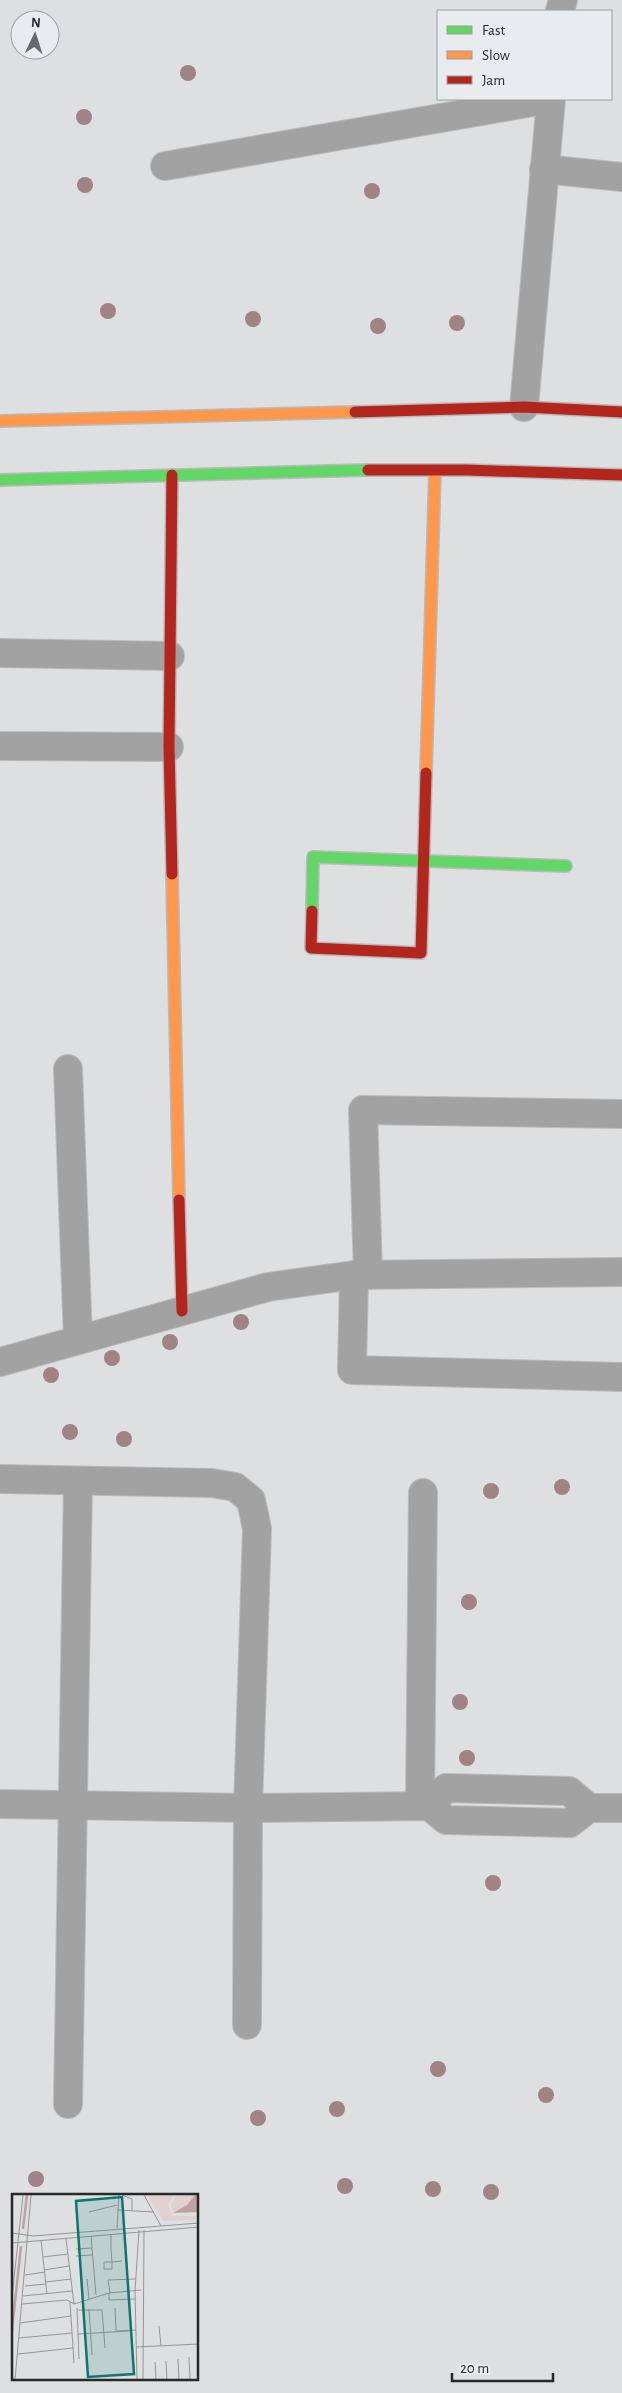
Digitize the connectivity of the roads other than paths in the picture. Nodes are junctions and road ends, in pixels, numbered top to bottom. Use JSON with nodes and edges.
{"nodes":[{"id":1,"x":544,"y":100,"type":"edge"},
{"id":2,"x":550,"y":100,"type":"edge"},
{"id":3,"x":165,"y":166,"type":"dead end"},
{"id":4,"x":544,"y":169,"type":"junction"},
{"id":5,"x":622,"y":177,"type":"edge"},
{"id":6,"x":524,"y":407,"type":"junction"},
{"id":7,"x":622,"y":412,"type":"edge"},
{"id":8,"x":0,"y":421,"type":"edge"},
{"id":9,"x":435,"y":470,"type":"junction"},
{"id":10,"x":172,"y":475,"type":"junction"},
{"id":11,"x":622,"y":475,"type":"edge"},
{"id":12,"x":0,"y":480,"type":"edge"},
{"id":13,"x":0,"y":653,"type":"edge"},
{"id":14,"x":170,"y":656,"type":"junction"},
{"id":15,"x":0,"y":746,"type":"edge"},
{"id":16,"x":169,"y":747,"type":"junction"},
{"id":17,"x":424,"y":862,"type":"junction"},
{"id":18,"x":566,"y":866,"type":"dead end"},
{"id":19,"x":68,"y":1069,"type":"dead end"},
{"id":20,"x":622,"y":1114,"type":"edge"},
{"id":21,"x":622,"y":1272,"type":"edge"},
{"id":22,"x":361,"y":1275,"type":"junction"},
{"id":23,"x":182,"y":1310,"type":"junction"},
{"id":24,"x":78,"y":1340,"type":"junction"},
{"id":25,"x":0,"y":1362,"type":"edge"},
{"id":26,"x":622,"y":1377,"type":"edge"},
{"id":27,"x":0,"y":1479,"type":"edge"},
{"id":28,"x":78,"y":1481,"type":"junction"},
{"id":29,"x":423,"y":1493,"type":"dead end"},
{"id":30,"x":0,"y":1804,"type":"edge"},
{"id":31,"x":74,"y":1805,"type":"junction"},
{"id":32,"x":424,"y":1806,"type":"junction"},
{"id":33,"x":248,"y":1808,"type":"junction"},
{"id":34,"x":622,"y":1808,"type":"edge"},
{"id":35,"x":247,"y":2025,"type":"dead end"},
{"id":36,"x":68,"y":2104,"type":"dead end"}],
"edges":[{"from":1,"to":3,"type":"street"},
{"from":2,"to":4,"type":"street"},
{"from":4,"to":5,"type":"street"},
{"from":4,"to":6,"type":"street"},
{"from":6,"to":7,"type":"street"},
{"from":6,"to":8,"type":"street"},
{"from":9,"to":10,"type":"street"},
{"from":9,"to":11,"type":"street"},
{"from":9,"to":17,"type":"street"},
{"from":10,"to":12,"type":"street"},
{"from":10,"to":14,"type":"street"},
{"from":13,"to":14,"type":"street"},
{"from":14,"to":16,"type":"street"},
{"from":15,"to":16,"type":"street"},
{"from":16,"to":23,"type":"street"},
{"from":17,"to":17,"type":"street"},
{"from":17,"to":18,"type":"street"},
{"from":19,"to":24,"type":"street"},
{"from":20,"to":22,"type":"street"},
{"from":21,"to":22,"type":"street"},
{"from":22,"to":23,"type":"street"},
{"from":22,"to":26,"type":"street"},
{"from":23,"to":24,"type":"street"},
{"from":24,"to":25,"type":"street"},
{"from":27,"to":28,"type":"street"},
{"from":28,"to":31,"type":"street"},
{"from":28,"to":33,"type":"street"},
{"from":29,"to":32,"type":"street"},
{"from":30,"to":31,"type":"street"},
{"from":31,"to":33,"type":"street"},
{"from":31,"to":36,"type":"street"},
{"from":32,"to":33,"type":"street"},
{"from":32,"to":34,"type":"street"},
{"from":33,"to":35,"type":"street"}]}
